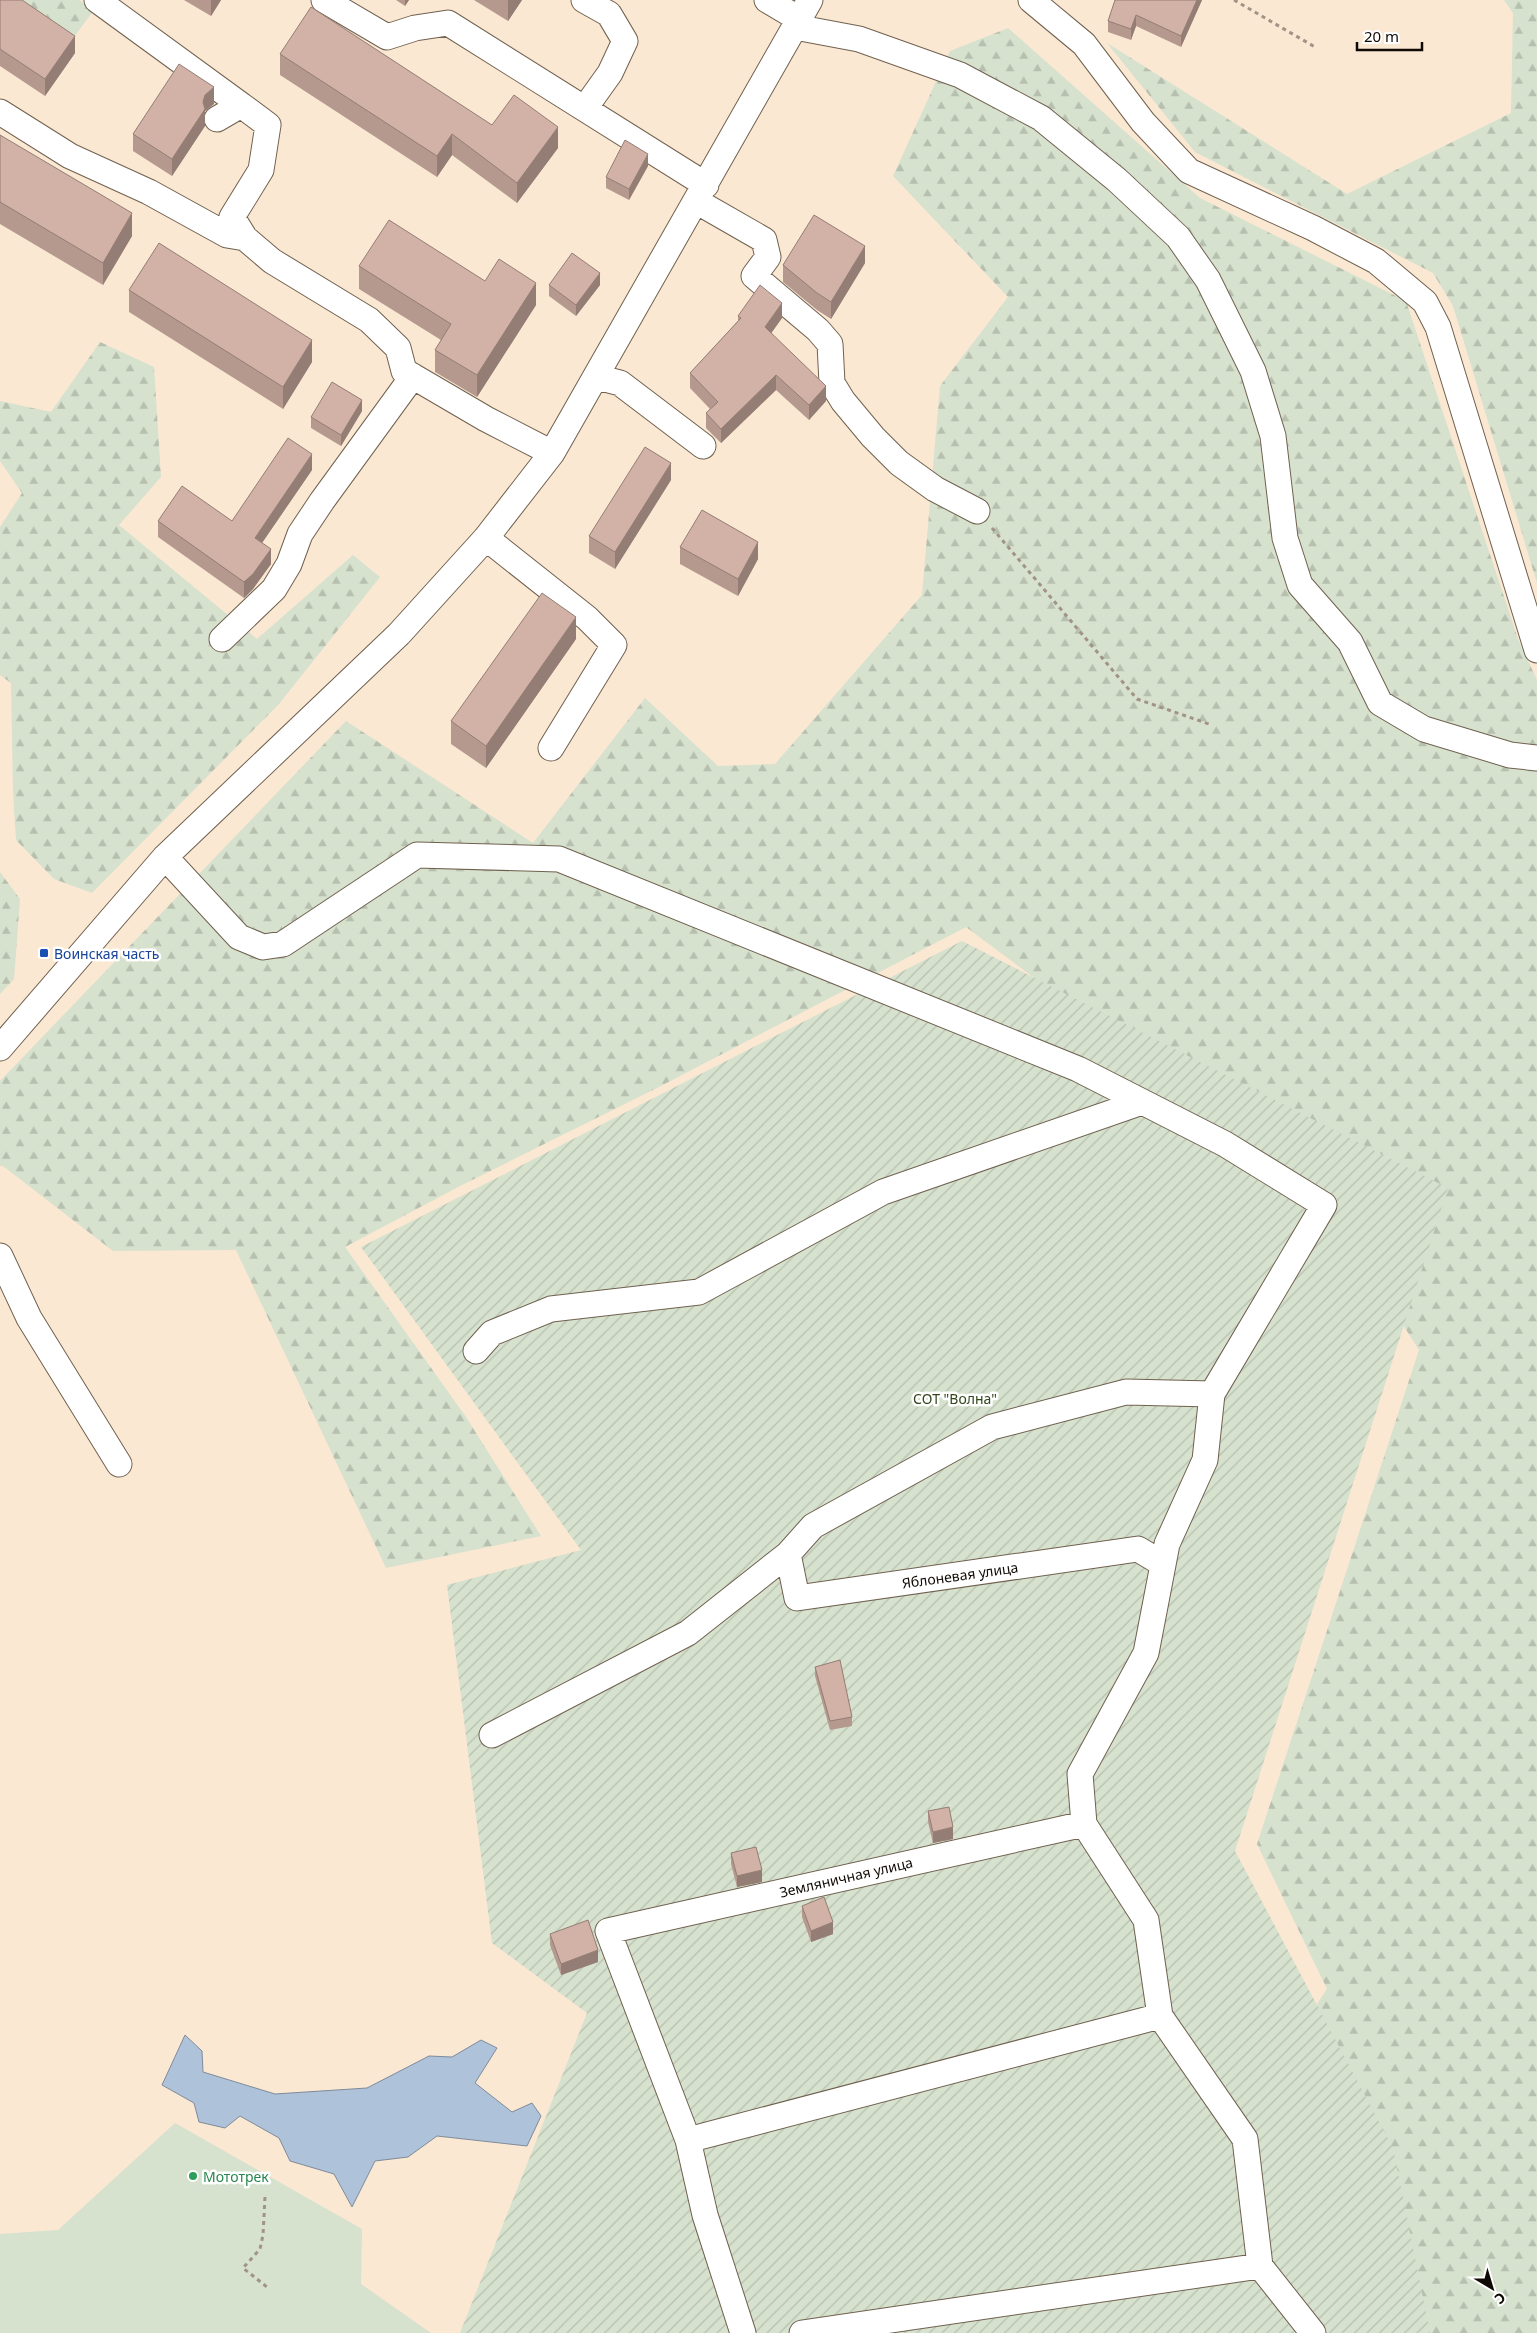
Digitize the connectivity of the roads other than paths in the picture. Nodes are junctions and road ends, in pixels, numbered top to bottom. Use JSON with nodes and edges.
{"nodes":[{"id":1,"x":97,"y":0,"type":"edge"},
{"id":2,"x":324,"y":0,"type":"edge"},
{"id":3,"x":584,"y":0,"type":"edge"},
{"id":4,"x":767,"y":0,"type":"edge"},
{"id":5,"x":1031,"y":0,"type":"edge"},
{"id":6,"x":801,"y":16,"type":"edge"},
{"id":7,"x":241,"y":105,"type":"junction"},
{"id":8,"x":584,"y":108,"type":"junction"},
{"id":9,"x":0,"y":112,"type":"edge"},
{"id":10,"x":216,"y":119,"type":"dead end"},
{"id":11,"x":701,"y":193,"type":"junction"},
{"id":12,"x":245,"y":238,"type":"junction"},
{"id":13,"x":413,"y":376,"type":"junction"},
{"id":14,"x":597,"y":377,"type":"junction"},
{"id":15,"x":703,"y":446,"type":"dead end"},
{"id":16,"x":552,"y":453,"type":"junction"},
{"id":17,"x":977,"y":511,"type":"road end"},
{"id":18,"x":486,"y":538,"type":"junction"},
{"id":19,"x":222,"y":639,"type":"dead end"},
{"id":20,"x":1537,"y":650,"type":"edge"},
{"id":21,"x":551,"y":748,"type":"dead end"},
{"id":22,"x":1537,"y":758,"type":"edge"},
{"id":23,"x":164,"y":857,"type":"junction"},
{"id":24,"x":0,"y":1048,"type":"edge"},
{"id":25,"x":1142,"y":1102,"type":"junction"},
{"id":26,"x":0,"y":1256,"type":"edge"},
{"id":27,"x":476,"y":1351,"type":"dead end"},
{"id":28,"x":1212,"y":1394,"type":"junction"},
{"id":29,"x":119,"y":1464,"type":"dead end"},
{"id":30,"x":788,"y":1554,"type":"junction"},
{"id":31,"x":1163,"y":1564,"type":"junction"},
{"id":32,"x":492,"y":1735,"type":"dead end"},
{"id":33,"x":1084,"y":1824,"type":"junction"},
{"id":34,"x":1160,"y":2016,"type":"junction"},
{"id":35,"x":688,"y":2140,"type":"junction"},
{"id":36,"x":1260,"y":2266,"type":"junction"},
{"id":37,"x":743,"y":2333,"type":"edge"},
{"id":38,"x":802,"y":2333,"type":"edge"},
{"id":39,"x":1313,"y":2333,"type":"edge"}],
"edges":[{"from":1,"to":7,"type":"street"},
{"from":2,"to":8,"type":"street"},
{"from":3,"to":8,"type":"street"},
{"from":4,"to":6,"type":"street"},
{"from":5,"to":20,"type":"street"},
{"from":6,"to":11,"type":"street"},
{"from":6,"to":22,"type":"street"},
{"from":7,"to":10,"type":"street"},
{"from":7,"to":12,"type":"street"},
{"from":8,"to":11,"type":"street"},
{"from":9,"to":12,"type":"street"},
{"from":11,"to":14,"type":"street"},
{"from":11,"to":17,"type":"street"},
{"from":12,"to":13,"type":"street"},
{"from":13,"to":16,"type":"street"},
{"from":13,"to":19,"type":"street"},
{"from":14,"to":15,"type":"street"},
{"from":14,"to":16,"type":"street"},
{"from":16,"to":18,"type":"street"},
{"from":18,"to":21,"type":"street"},
{"from":18,"to":23,"type":"street"},
{"from":23,"to":24,"type":"street"},
{"from":23,"to":25,"type":"street"},
{"from":25,"to":27,"type":"street"},
{"from":25,"to":28,"type":"street"},
{"from":26,"to":29,"type":"street"},
{"from":28,"to":30,"type":"street"},
{"from":28,"to":31,"type":"street"},
{"from":30,"to":31,"type":"street","name":"Яблоневая улица"},
{"from":30,"to":32,"type":"street"},
{"from":31,"to":33,"type":"street"},
{"from":33,"to":34,"type":"street"},
{"from":33,"to":35,"type":"street","name":"Земляничная улица"},
{"from":34,"to":35,"type":"street"},
{"from":34,"to":36,"type":"street"},
{"from":35,"to":37,"type":"street"},
{"from":36,"to":38,"type":"street"},
{"from":36,"to":39,"type":"street"}]}
